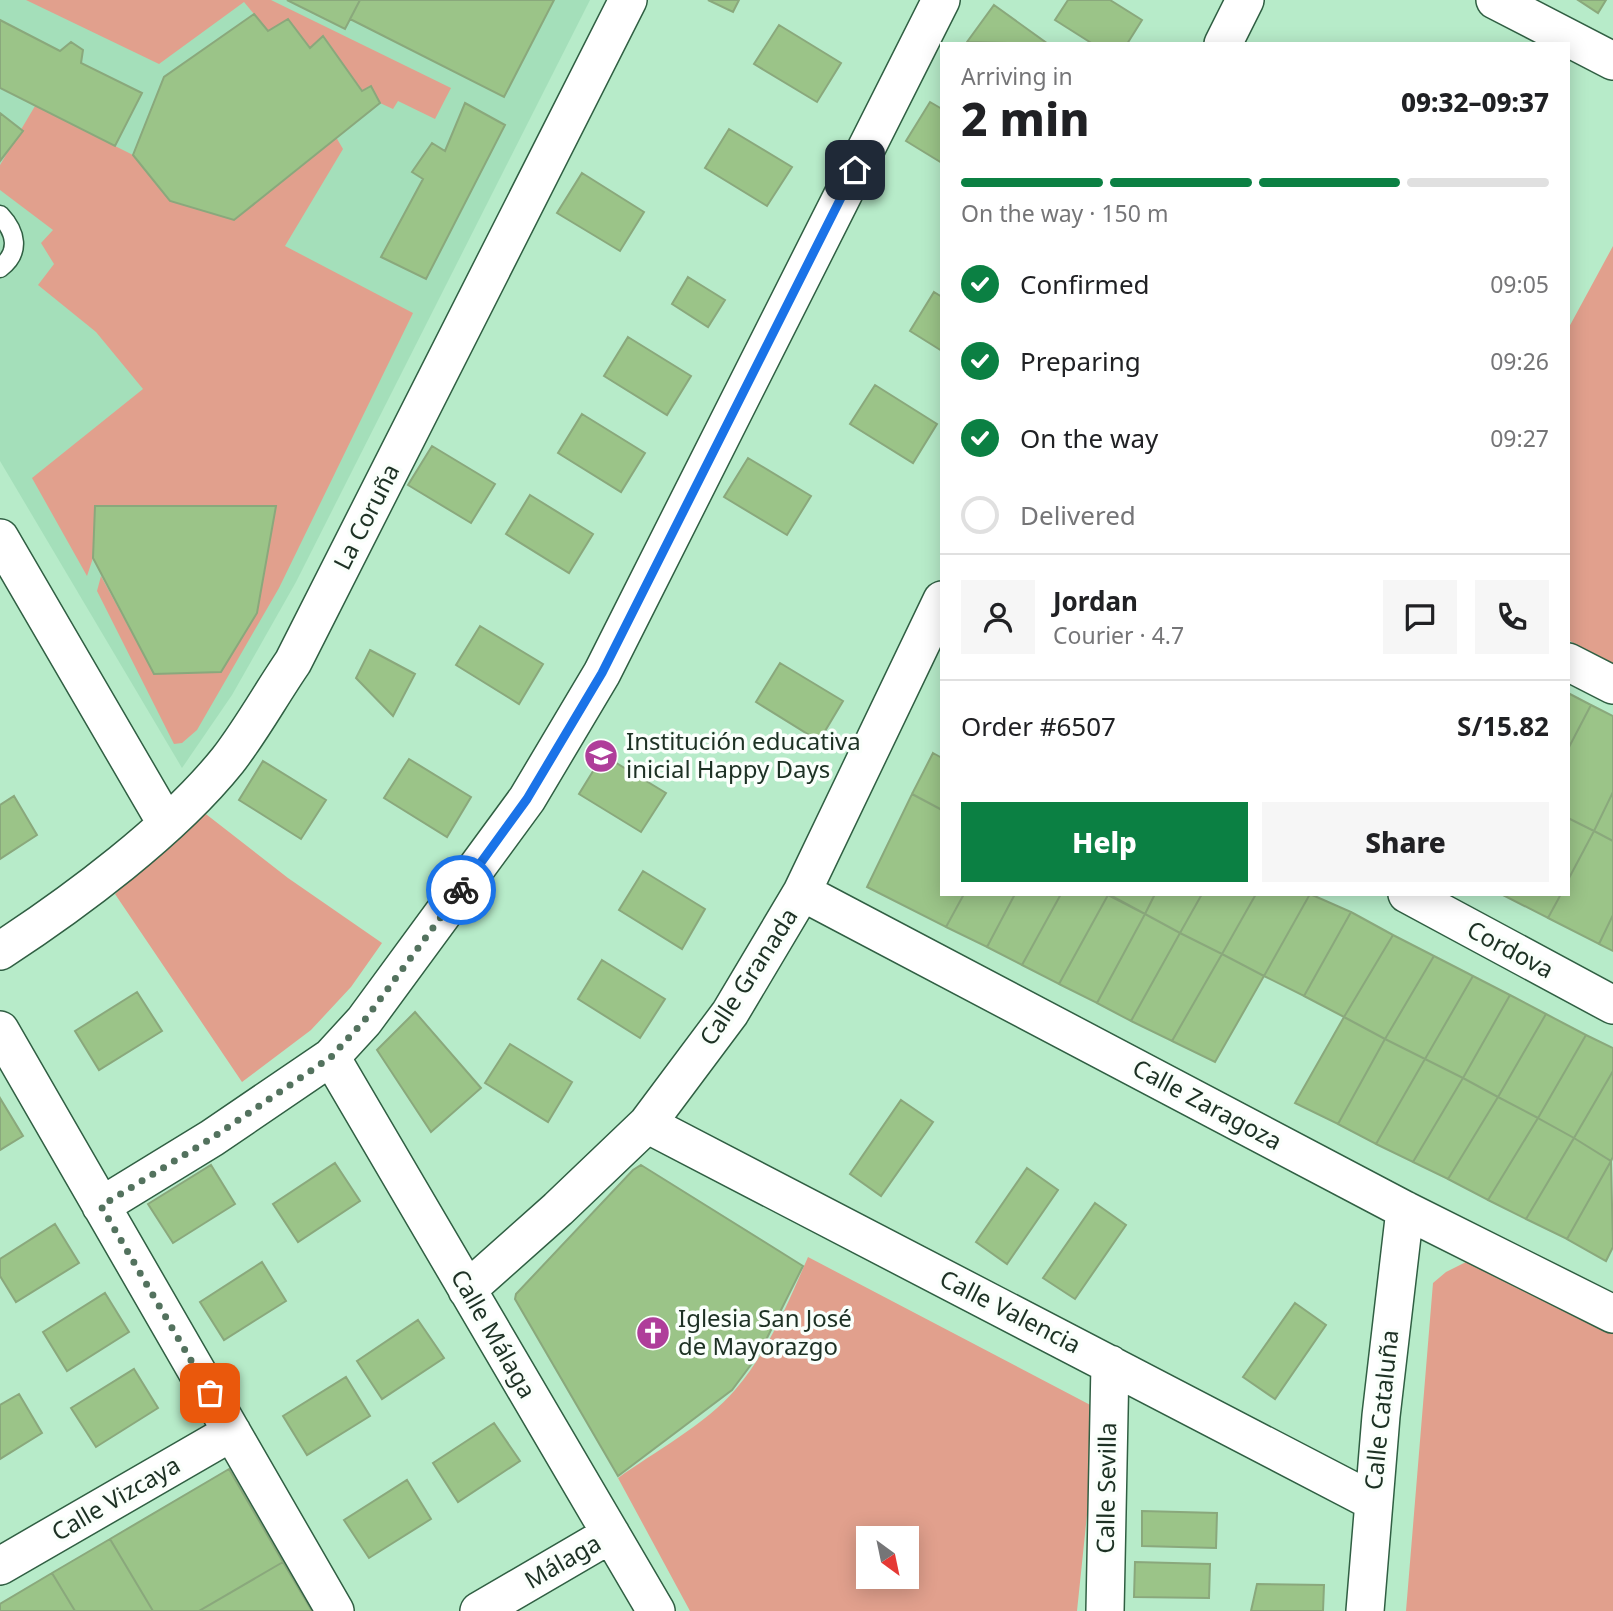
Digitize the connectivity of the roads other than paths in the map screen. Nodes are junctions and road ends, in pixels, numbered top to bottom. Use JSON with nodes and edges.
{"nodes":[{"id":1,"x":628,"y":0,"type":"edge"},
{"id":2,"x":941,"y":0,"type":"edge"},
{"id":3,"x":1245,"y":0,"type":"edge"},
{"id":4,"x":1495,"y":0,"type":"edge"},
{"id":5,"x":1540,"y":35,"type":"edge"},
{"id":6,"x":1224,"y":42,"type":"edge"},
{"id":7,"x":1560,"y":42,"type":"edge"},
{"id":8,"x":1570,"y":46,"type":"edge"},
{"id":9,"x":1613,"y":61,"type":"edge"},
{"id":10,"x":0,"y":215,"type":"edge"},
{"id":11,"x":0,"y":268,"type":"edge"},
{"id":12,"x":0,"y":538,"type":"edge"},
{"id":13,"x":940,"y":609,"type":"edge"},
{"id":14,"x":931,"y":647,"type":"edge"},
{"id":15,"x":1570,"y":663,"type":"edge"},
{"id":16,"x":1613,"y":685,"type":"edge"},
{"id":17,"x":166,"y":823,"type":"junction"},
{"id":18,"x":802,"y":892,"type":"junction"},
{"id":19,"x":1411,"y":896,"type":"edge"},
{"id":20,"x":0,"y":951,"type":"edge"},
{"id":21,"x":1613,"y":1006,"type":"edge"},
{"id":22,"x":0,"y":1030,"type":"edge"},
{"id":23,"x":331,"y":1057,"type":"junction"},
{"id":24,"x":647,"y":1124,"type":"junction"},
{"id":25,"x":101,"y":1206,"type":"junction"},
{"id":26,"x":1405,"y":1210,"type":"junction"},
{"id":27,"x":467,"y":1290,"type":"junction"},
{"id":28,"x":1613,"y":1314,"type":"edge"},
{"id":29,"x":1110,"y":1364,"type":"junction"},
{"id":30,"x":232,"y":1432,"type":"junction"},
{"id":31,"x":1372,"y":1501,"type":"junction"},
{"id":32,"x":611,"y":1534,"type":"junction"},
{"id":33,"x":0,"y":1566,"type":"edge"},
{"id":34,"x":335,"y":1611,"type":"edge"},
{"id":35,"x":479,"y":1611,"type":"edge"},
{"id":36,"x":656,"y":1611,"type":"edge"},
{"id":37,"x":1104,"y":1611,"type":"edge"},
{"id":38,"x":1365,"y":1611,"type":"edge"}],
"edges":[{"from":1,"to":17,"type":"street","name":"La Coruña"},
{"from":2,"to":23,"type":"street"},
{"from":3,"to":6,"type":"street"},
{"from":4,"to":5,"type":"street"},
{"from":5,"to":7,"type":"street"},
{"from":8,"to":9,"type":"street"},
{"from":10,"to":11,"type":"lane"},
{"from":12,"to":17,"type":"street"},
{"from":13,"to":14,"type":"street","name":"Calle Granada"},
{"from":14,"to":18,"type":"street","name":"Calle Granada"},
{"from":15,"to":16,"type":"street"},
{"from":17,"to":20,"type":"street","name":"La Coruña"},
{"from":18,"to":24,"type":"street","name":"Calle Granada"},
{"from":18,"to":26,"type":"street","name":"Calle Zaragoza"},
{"from":19,"to":21,"type":"street","name":"Cordova"},
{"from":22,"to":25,"type":"street"},
{"from":23,"to":25,"type":"street"},
{"from":23,"to":27,"type":"street","name":"Calle Málaga"},
{"from":24,"to":27,"type":"street","name":"Calle Granada"},
{"from":24,"to":29,"type":"street","name":"Calle Valencia"},
{"from":25,"to":30,"type":"street"},
{"from":26,"to":28,"type":"street","name":"Calle Zaragoza"},
{"from":26,"to":31,"type":"street","name":"Calle Cataluña"},
{"from":27,"to":32,"type":"street","name":"Calle Málaga"},
{"from":29,"to":31,"type":"street","name":"Calle Valencia"},
{"from":29,"to":37,"type":"street","name":"Calle Sevilla"},
{"from":30,"to":33,"type":"street","name":"Calle Vizcaya"},
{"from":30,"to":34,"type":"street"},
{"from":31,"to":38,"type":"street","name":"Calle Cataluña"},
{"from":32,"to":35,"type":"street","name":"Málaga"},
{"from":32,"to":36,"type":"street","name":"Calle Málaga"}]}
